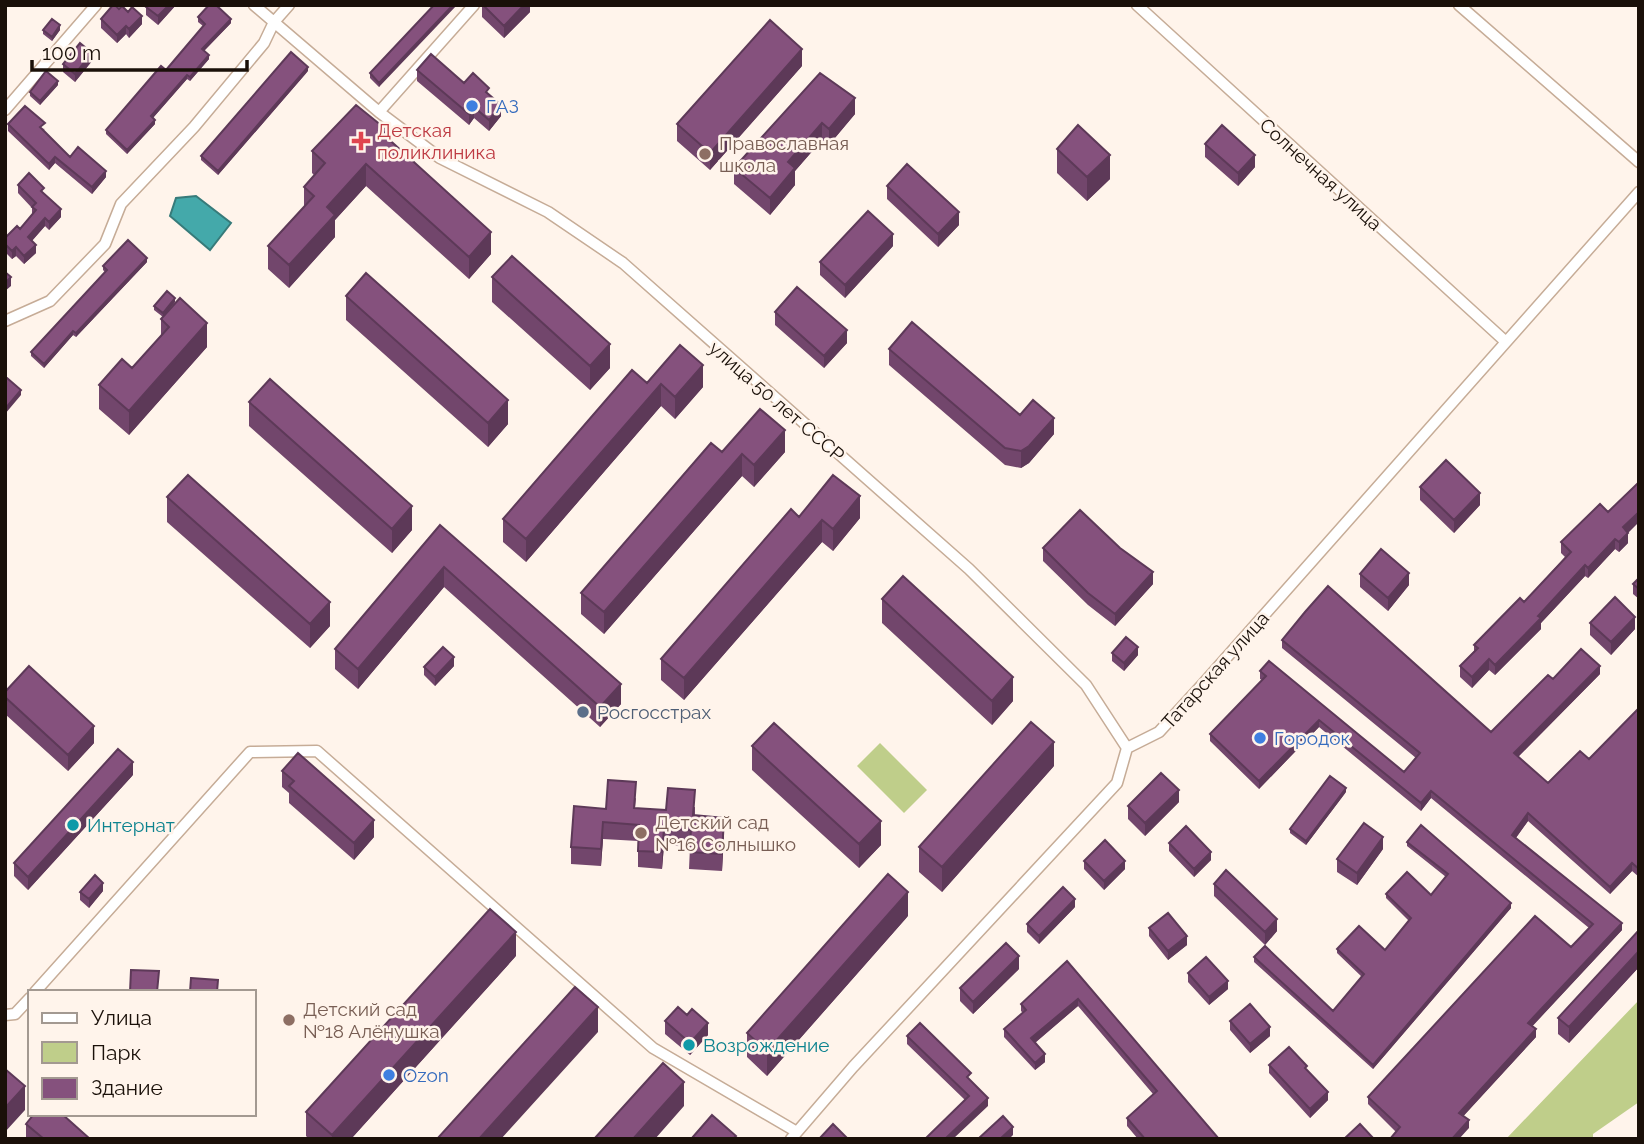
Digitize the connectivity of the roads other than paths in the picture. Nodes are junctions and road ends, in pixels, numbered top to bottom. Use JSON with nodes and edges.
{"nodes":[{"id":1,"x":96,"y":5,"type":"edge"},
{"id":2,"x":254,"y":5,"type":"edge"},
{"id":3,"x":289,"y":5,"type":"edge"},
{"id":4,"x":474,"y":5,"type":"edge"},
{"id":5,"x":1137,"y":5,"type":"edge"},
{"id":6,"x":1459,"y":5,"type":"edge"},
{"id":7,"x":274,"y":22,"type":"junction"},
{"id":8,"x":5,"y":110,"type":"edge"},
{"id":9,"x":379,"y":112,"type":"junction"},
{"id":10,"x":1639,"y":162,"type":"edge"},
{"id":11,"x":1639,"y":192,"type":"edge"},
{"id":12,"x":5,"y":321,"type":"edge"},
{"id":13,"x":1506,"y":342,"type":"junction"},
{"id":14,"x":1127,"y":748,"type":"junction"},
{"id":15,"x":37,"y":990,"type":"edge"},
{"id":16,"x":28,"y":1000,"type":"edge"},
{"id":17,"x":10,"y":1014,"type":"edge"},
{"id":18,"x":794,"y":1135,"type":"edge"}],
"edges":[{"from":1,"to":8,"type":"street"},
{"from":2,"to":7,"type":"street","name":"улица 50 лет СССР"},
{"from":3,"to":7,"type":"street"},
{"from":4,"to":9,"type":"street"},
{"from":5,"to":13,"type":"street","name":"Солнечная улица"},
{"from":6,"to":10,"type":"street"},
{"from":7,"to":9,"type":"street","name":"улица 50 лет СССР"},
{"from":7,"to":12,"type":"street"},
{"from":9,"to":14,"type":"street","name":"улица 50 лет СССР"},
{"from":11,"to":13,"type":"street","name":"Татарская улица"},
{"from":13,"to":14,"type":"street","name":"Татарская улица"},
{"from":14,"to":18,"type":"street"},
{"from":15,"to":18,"type":"street"},
{"from":16,"to":17,"type":"street"}]}
